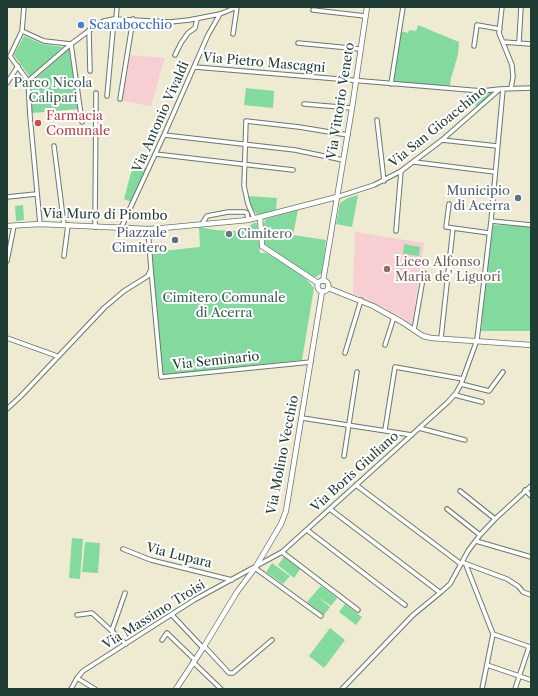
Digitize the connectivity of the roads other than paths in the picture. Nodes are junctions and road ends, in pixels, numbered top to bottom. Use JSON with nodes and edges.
{"nodes":[{"id":1,"x":24,"y":7,"type":"edge"},
{"id":2,"x":117,"y":7,"type":"edge"},
{"id":3,"x":237,"y":7,"type":"edge"},
{"id":4,"x":367,"y":7,"type":"edge"},
{"id":5,"x":403,"y":7,"type":"edge"},
{"id":6,"x":502,"y":7,"type":"edge"},
{"id":7,"x":521,"y":7,"type":"edge"},
{"id":8,"x":313,"y":10,"type":"dead end"},
{"id":9,"x":220,"y":14,"type":"junction"},
{"id":10,"x":365,"y":16,"type":"junction"},
{"id":11,"x":115,"y":19,"type":"junction"},
{"id":12,"x":133,"y":19,"type":"junction"},
{"id":13,"x":198,"y":19,"type":"junction"},
{"id":14,"x":500,"y":29,"type":"junction"},
{"id":15,"x":89,"y":30,"type":"junction"},
{"id":16,"x":22,"y":31,"type":"junction"},
{"id":17,"x":233,"y":34,"type":"dead end"},
{"id":18,"x":503,"y":42,"type":"junction"},
{"id":19,"x":519,"y":42,"type":"junction"},
{"id":20,"x":298,"y":43,"type":"dead end"},
{"id":21,"x":71,"y":44,"type":"junction"},
{"id":22,"x":531,"y":44,"type":"edge"},
{"id":23,"x":474,"y":46,"type":"dead end"},
{"id":24,"x":360,"y":49,"type":"junction"},
{"id":25,"x":9,"y":55,"type":"edge"},
{"id":26,"x":175,"y":55,"type":"dead end"},
{"id":27,"x":18,"y":66,"type":"junction"},
{"id":28,"x":195,"y":67,"type":"junction"},
{"id":29,"x":90,"y":71,"type":"dead end"},
{"id":30,"x":356,"y":81,"type":"junction"},
{"id":31,"x":28,"y":82,"type":"junction"},
{"id":32,"x":7,"y":83,"type":"edge"},
{"id":33,"x":391,"y":84,"type":"junction"},
{"id":34,"x":511,"y":88,"type":"junction"},
{"id":35,"x":531,"y":88,"type":"edge"},
{"id":36,"x":502,"y":89,"type":"junction"},
{"id":37,"x":96,"y":93,"type":"dead end"},
{"id":38,"x":107,"y":96,"type":"dead end"},
{"id":39,"x":120,"y":100,"type":"dead end"},
{"id":40,"x":304,"y":104,"type":"dead end"},
{"id":41,"x":352,"y":108,"type":"junction"},
{"id":42,"x":377,"y":120,"type":"dead end"},
{"id":43,"x":82,"y":122,"type":"dead end"},
{"id":44,"x":164,"y":135,"type":"junction"},
{"id":45,"x":348,"y":135,"type":"junction"},
{"id":46,"x":442,"y":140,"type":"junction"},
{"id":47,"x":245,"y":145,"type":"junction"},
{"id":48,"x":54,"y":146,"type":"dead end"},
{"id":49,"x":497,"y":146,"type":"junction"},
{"id":50,"x":155,"y":154,"type":"junction"},
{"id":51,"x":343,"y":160,"type":"junction"},
{"id":52,"x":414,"y":162,"type":"junction"},
{"id":53,"x":244,"y":165,"type":"junction"},
{"id":54,"x":293,"y":170,"type":"dead end"},
{"id":55,"x":401,"y":171,"type":"junction"},
{"id":56,"x":495,"y":172,"type":"junction"},
{"id":57,"x":384,"y":181,"type":"junction"},
{"id":58,"x":36,"y":194,"type":"junction"},
{"id":59,"x":7,"y":197,"type":"edge"},
{"id":60,"x":337,"y":198,"type":"junction"},
{"id":61,"x":449,"y":204,"type":"dead end"},
{"id":62,"x":260,"y":217,"type":"junction"},
{"id":63,"x":254,"y":218,"type":"junction"},
{"id":64,"x":248,"y":220,"type":"junction"},
{"id":65,"x":491,"y":221,"type":"junction"},
{"id":66,"x":40,"y":224,"type":"junction"},
{"id":67,"x":202,"y":224,"type":"junction"},
{"id":68,"x":66,"y":225,"type":"junction"},
{"id":69,"x":531,"y":225,"type":"edge"},
{"id":70,"x":7,"y":226,"type":"edge"},
{"id":71,"x":14,"y":226,"type":"junction"},
{"id":72,"x":95,"y":227,"type":"junction"},
{"id":73,"x":120,"y":228,"type":"junction"},
{"id":74,"x":453,"y":228,"type":"junction"},
{"id":75,"x":148,"y":229,"type":"junction"},
{"id":76,"x":396,"y":231,"type":"dead end"},
{"id":77,"x":489,"y":233,"type":"junction"},
{"id":78,"x":64,"y":256,"type":"dead end"},
{"id":79,"x":7,"y":260,"type":"edge"},
{"id":80,"x":151,"y":269,"type":"junction"},
{"id":81,"x":424,"y":273,"type":"dead end"},
{"id":82,"x":323,"y":281,"type":"junction"},
{"id":83,"x":318,"y":283,"type":"junction"},
{"id":84,"x":328,"y":288,"type":"junction"},
{"id":85,"x":322,"y":292,"type":"junction"},
{"id":86,"x":361,"y":300,"type":"junction"},
{"id":87,"x":394,"y":317,"type":"junction"},
{"id":88,"x":414,"y":330,"type":"junction"},
{"id":89,"x":7,"y":338,"type":"edge"},
{"id":90,"x":441,"y":338,"type":"junction"},
{"id":91,"x":477,"y":340,"type":"junction"},
{"id":92,"x":385,"y":345,"type":"dead end"},
{"id":93,"x":531,"y":345,"type":"edge"},
{"id":94,"x":345,"y":353,"type":"dead end"},
{"id":95,"x":58,"y":356,"type":"junction"},
{"id":96,"x":311,"y":362,"type":"junction"},
{"id":97,"x":358,"y":372,"type":"dead end"},
{"id":98,"x":503,"y":372,"type":"dead end"},
{"id":99,"x":463,"y":379,"type":"junction"},
{"id":100,"x":461,"y":384,"type":"junction"},
{"id":101,"x":455,"y":395,"type":"junction"},
{"id":102,"x":482,"y":402,"type":"dead end"},
{"id":103,"x":7,"y":409,"type":"edge"},
{"id":104,"x":302,"y":418,"type":"junction"},
{"id":105,"x":349,"y":425,"type":"junction"},
{"id":106,"x":419,"y":428,"type":"junction"},
{"id":107,"x":385,"y":430,"type":"junction"},
{"id":108,"x":412,"y":435,"type":"junction"},
{"id":109,"x":465,"y":440,"type":"dead end"},
{"id":110,"x":344,"y":456,"type":"dead end"},
{"id":111,"x":356,"y":485,"type":"junction"},
{"id":112,"x":531,"y":486,"type":"edge"},
{"id":113,"x":525,"y":490,"type":"junction"},
{"id":114,"x":460,"y":492,"type":"dead end"},
{"id":115,"x":531,"y":496,"type":"edge"},
{"id":116,"x":330,"y":509,"type":"junction"},
{"id":117,"x":447,"y":509,"type":"dead end"},
{"id":118,"x":495,"y":519,"type":"junction"},
{"id":119,"x":307,"y":530,"type":"junction"},
{"id":120,"x":480,"y":535,"type":"junction"},
{"id":121,"x":476,"y":541,"type":"junction"},
{"id":122,"x":123,"y":550,"type":"dead end"},
{"id":123,"x":282,"y":552,"type":"junction"},
{"id":124,"x":531,"y":557,"type":"edge"},
{"id":125,"x":461,"y":563,"type":"junction"},
{"id":126,"x":466,"y":565,"type":"junction"},
{"id":127,"x":255,"y":568,"type":"junction"},
{"id":128,"x":232,"y":580,"type":"junction"},
{"id":129,"x":438,"y":591,"type":"dead end"},
{"id":130,"x":125,"y":593,"type":"dead end"},
{"id":131,"x":531,"y":595,"type":"edge"},
{"id":132,"x":405,"y":605,"type":"dead end"},
{"id":133,"x":358,"y":610,"type":"dead end"},
{"id":134,"x":77,"y":615,"type":"dead end"},
{"id":135,"x":173,"y":616,"type":"dead end"},
{"id":136,"x":321,"y":616,"type":"dead end"},
{"id":137,"x":112,"y":630,"type":"junction"},
{"id":138,"x":493,"y":634,"type":"junction"},
{"id":139,"x":162,"y":640,"type":"dead end"},
{"id":140,"x":272,"y":640,"type":"dead end"},
{"id":141,"x":126,"y":644,"type":"junction"},
{"id":142,"x":204,"y":647,"type":"junction"},
{"id":143,"x":530,"y":647,"type":"edge"},
{"id":144,"x":194,"y":661,"type":"junction"},
{"id":145,"x":487,"y":665,"type":"junction"},
{"id":146,"x":519,"y":676,"type":"junction"},
{"id":147,"x":77,"y":678,"type":"junction"},
{"id":148,"x":531,"y":680,"type":"edge"},
{"id":149,"x":71,"y":689,"type":"edge"},
{"id":150,"x":95,"y":689,"type":"edge"},
{"id":151,"x":176,"y":689,"type":"edge"},
{"id":152,"x":221,"y":689,"type":"edge"},
{"id":153,"x":342,"y":689,"type":"edge"},
{"id":154,"x":482,"y":689,"type":"edge"},
{"id":155,"x":515,"y":689,"type":"edge"}],
"edges":[{"from":1,"to":16,"type":"street"},
{"from":2,"to":11,"type":"street"},
{"from":3,"to":9,"type":"street"},
{"from":3,"to":17,"type":"street"},
{"from":4,"to":10,"type":"street","name":"Via Vittorio Veneto"},
{"from":5,"to":33,"type":"street"},
{"from":6,"to":14,"type":"street"},
{"from":7,"to":19,"type":"street"},
{"from":8,"to":10,"type":"street"},
{"from":9,"to":13,"type":"street"},
{"from":9,"to":28,"type":"street","name":"Via Antonio Vivaldi"},
{"from":10,"to":24,"type":"street","name":"Via Vittorio Veneto"},
{"from":11,"to":12,"type":"street"},
{"from":11,"to":15,"type":"street"},
{"from":11,"to":38,"type":"street"},
{"from":12,"to":13,"type":"street"},
{"from":12,"to":39,"type":"street"},
{"from":13,"to":26,"type":"street"},
{"from":14,"to":18,"type":"street"},
{"from":14,"to":23,"type":"street"},
{"from":15,"to":21,"type":"street"},
{"from":15,"to":29,"type":"street"},
{"from":16,"to":21,"type":"street"},
{"from":16,"to":25,"type":"street"},
{"from":18,"to":19,"type":"street"},
{"from":18,"to":34,"type":"street"},
{"from":19,"to":22,"type":"street"},
{"from":20,"to":24,"type":"street"},
{"from":21,"to":31,"type":"street"},
{"from":21,"to":43,"type":"street"},
{"from":24,"to":30,"type":"street","name":"Via Vittorio Veneto"},
{"from":25,"to":27,"type":"street"},
{"from":27,"to":31,"type":"street"},
{"from":27,"to":32,"type":"street"},
{"from":28,"to":30,"type":"street","name":"Via Pietro Mascagni"},
{"from":28,"to":44,"type":"street","name":"Via Antonio Vivaldi"},
{"from":30,"to":33,"type":"street","name":"Via Pietro Mascagni"},
{"from":30,"to":41,"type":"street","name":"Via Vittorio Veneto"},
{"from":31,"to":58,"type":"street"},
{"from":33,"to":36,"type":"street","name":"Via Pietro Mascagni"},
{"from":34,"to":35,"type":"street","name":"Via San Gioacchino"},
{"from":34,"to":36,"type":"street","name":"Via San Gioacchino"},
{"from":36,"to":46,"type":"street","name":"Via San Gioacchino"},
{"from":36,"to":49,"type":"street","name":"Via Boris Giuliano"},
{"from":37,"to":72,"type":"street"},
{"from":40,"to":41,"type":"street"},
{"from":41,"to":45,"type":"street","name":"Via Vittorio Veneto"},
{"from":42,"to":57,"type":"street"},
{"from":44,"to":47,"type":"street"},
{"from":44,"to":50,"type":"street","name":"Via Antonio Vivaldi"},
{"from":45,"to":47,"type":"street"},
{"from":45,"to":51,"type":"street","name":"Via Vittorio Veneto"},
{"from":46,"to":49,"type":"street"},
{"from":46,"to":52,"type":"street","name":"Via San Gioacchino"},
{"from":47,"to":51,"type":"street"},
{"from":47,"to":53,"type":"street"},
{"from":48,"to":68,"type":"street"},
{"from":49,"to":56,"type":"street","name":"Via Boris Giuliano"},
{"from":50,"to":53,"type":"street"},
{"from":50,"to":73,"type":"street","name":"Via Antonio Vivaldi"},
{"from":51,"to":60,"type":"street","name":"Via Vittorio Veneto"},
{"from":52,"to":55,"type":"street","name":"Via San Gioacchino"},
{"from":52,"to":56,"type":"street"},
{"from":53,"to":54,"type":"street"},
{"from":53,"to":63,"type":"street"},
{"from":55,"to":57,"type":"street","name":"Via San Gioacchino"},
{"from":55,"to":76,"type":"street"},
{"from":56,"to":65,"type":"street","name":"Via Boris Giuliano"},
{"from":57,"to":60,"type":"street","name":"Via San Gioacchino"},
{"from":58,"to":59,"type":"street"},
{"from":58,"to":66,"type":"street"},
{"from":60,"to":62,"type":"street","name":"Via Muro di Piombo"},
{"from":60,"to":82,"type":"street"},
{"from":61,"to":74,"type":"street"},
{"from":62,"to":63,"type":"street","name":"Via Muro di Piombo"},
{"from":62,"to":83,"type":"street"},
{"from":63,"to":64,"type":"street","name":"Via Muro di Piombo"},
{"from":64,"to":67,"type":"street","name":"Via Muro di Piombo"},
{"from":64,"to":67,"type":"street","name":"Via Muro di Piombo"},
{"from":65,"to":69,"type":"street"},
{"from":65,"to":77,"type":"street","name":"Via Boris Giuliano"},
{"from":66,"to":68,"type":"street","name":"Via Muro di Piombo"},
{"from":66,"to":71,"type":"street","name":"Via Muro di Piombo"},
{"from":67,"to":75,"type":"street","name":"Via Muro di Piombo"},
{"from":68,"to":72,"type":"street","name":"Via Muro di Piombo"},
{"from":68,"to":78,"type":"street"},
{"from":70,"to":71,"type":"street","name":"Via Muro di Piombo"},
{"from":71,"to":79,"type":"street"},
{"from":72,"to":73,"type":"street","name":"Via Muro di Piombo"},
{"from":73,"to":75,"type":"street","name":"Via Muro di Piombo"},
{"from":74,"to":77,"type":"street"},
{"from":74,"to":90,"type":"street"},
{"from":75,"to":80,"type":"street"},
{"from":77,"to":91,"type":"street","name":"Via Boris Giuliano"},
{"from":80,"to":95,"type":"street"},
{"from":80,"to":96,"type":"street","name":"Via Seminario"},
{"from":81,"to":88,"type":"street"},
{"from":82,"to":83,"type":"street"},
{"from":82,"to":84,"type":"street"},
{"from":83,"to":85,"type":"street"},
{"from":84,"to":85,"type":"street"},
{"from":84,"to":86,"type":"street"},
{"from":85,"to":96,"type":"street","name":"Via Molino Vecchio"},
{"from":86,"to":87,"type":"street"},
{"from":86,"to":94,"type":"street"},
{"from":87,"to":88,"type":"street"},
{"from":87,"to":92,"type":"street"},
{"from":88,"to":90,"type":"street"},
{"from":89,"to":95,"type":"street"},
{"from":90,"to":91,"type":"street"},
{"from":91,"to":93,"type":"street"},
{"from":91,"to":99,"type":"street","name":"Via Boris Giuliano"},
{"from":95,"to":103,"type":"street"},
{"from":96,"to":104,"type":"street","name":"Via Molino Vecchio"},
{"from":97,"to":105,"type":"street"},
{"from":98,"to":100,"type":"street"},
{"from":99,"to":100,"type":"street","name":"Via Boris Giuliano"},
{"from":99,"to":107,"type":"street"},
{"from":100,"to":101,"type":"street","name":"Via Boris Giuliano"},
{"from":101,"to":102,"type":"street"},
{"from":101,"to":106,"type":"street","name":"Via Boris Giuliano"},
{"from":104,"to":105,"type":"street"},
{"from":104,"to":127,"type":"street","name":"Via Molino Vecchio"},
{"from":105,"to":107,"type":"street"},
{"from":105,"to":110,"type":"street"},
{"from":106,"to":108,"type":"street","name":"Via Boris Giuliano"},
{"from":106,"to":109,"type":"street"},
{"from":107,"to":108,"type":"street"},
{"from":108,"to":111,"type":"street","name":"Via Boris Giuliano"},
{"from":111,"to":116,"type":"street","name":"Via Boris Giuliano"},
{"from":111,"to":125,"type":"street"},
{"from":112,"to":113,"type":"street"},
{"from":113,"to":115,"type":"street"},
{"from":113,"to":118,"type":"street"},
{"from":114,"to":118,"type":"street"},
{"from":116,"to":119,"type":"street","name":"Via Boris Giuliano"},
{"from":116,"to":129,"type":"street"},
{"from":117,"to":120,"type":"street"},
{"from":118,"to":120,"type":"street"},
{"from":119,"to":123,"type":"street","name":"Via Boris Giuliano"},
{"from":119,"to":132,"type":"street"},
{"from":120,"to":121,"type":"street"},
{"from":121,"to":124,"type":"street"},
{"from":121,"to":125,"type":"street"},
{"from":122,"to":128,"type":"street","name":"Via Lupara"},
{"from":123,"to":127,"type":"street","name":"Via Boris Giuliano"},
{"from":123,"to":133,"type":"street"},
{"from":125,"to":126,"type":"street"},
{"from":125,"to":153,"type":"street"},
{"from":126,"to":131,"type":"street"},
{"from":126,"to":138,"type":"street"},
{"from":127,"to":128,"type":"street","name":"Via Massimo Troisi"},
{"from":127,"to":136,"type":"street"},
{"from":127,"to":142,"type":"street","name":"Via Molino Vecchio"},
{"from":128,"to":141,"type":"street","name":"Via Massimo Troisi"},
{"from":130,"to":137,"type":"street"},
{"from":134,"to":137,"type":"street"},
{"from":135,"to":142,"type":"street"},
{"from":137,"to":141,"type":"street"},
{"from":138,"to":143,"type":"street"},
{"from":138,"to":145,"type":"street"},
{"from":139,"to":144,"type":"street"},
{"from":140,"to":142,"type":"street"},
{"from":141,"to":147,"type":"street","name":"Via Massimo Troisi"},
{"from":142,"to":144,"type":"street","name":"Via Molino Vecchio"},
{"from":143,"to":146,"type":"street"},
{"from":144,"to":151,"type":"street","name":"Via Molino Vecchio"},
{"from":144,"to":152,"type":"street"},
{"from":145,"to":146,"type":"street"},
{"from":145,"to":154,"type":"street"},
{"from":146,"to":148,"type":"street"},
{"from":146,"to":155,"type":"street"},
{"from":147,"to":149,"type":"street","name":"Via Massimo Troisi"},
{"from":147,"to":150,"type":"street"}]}
